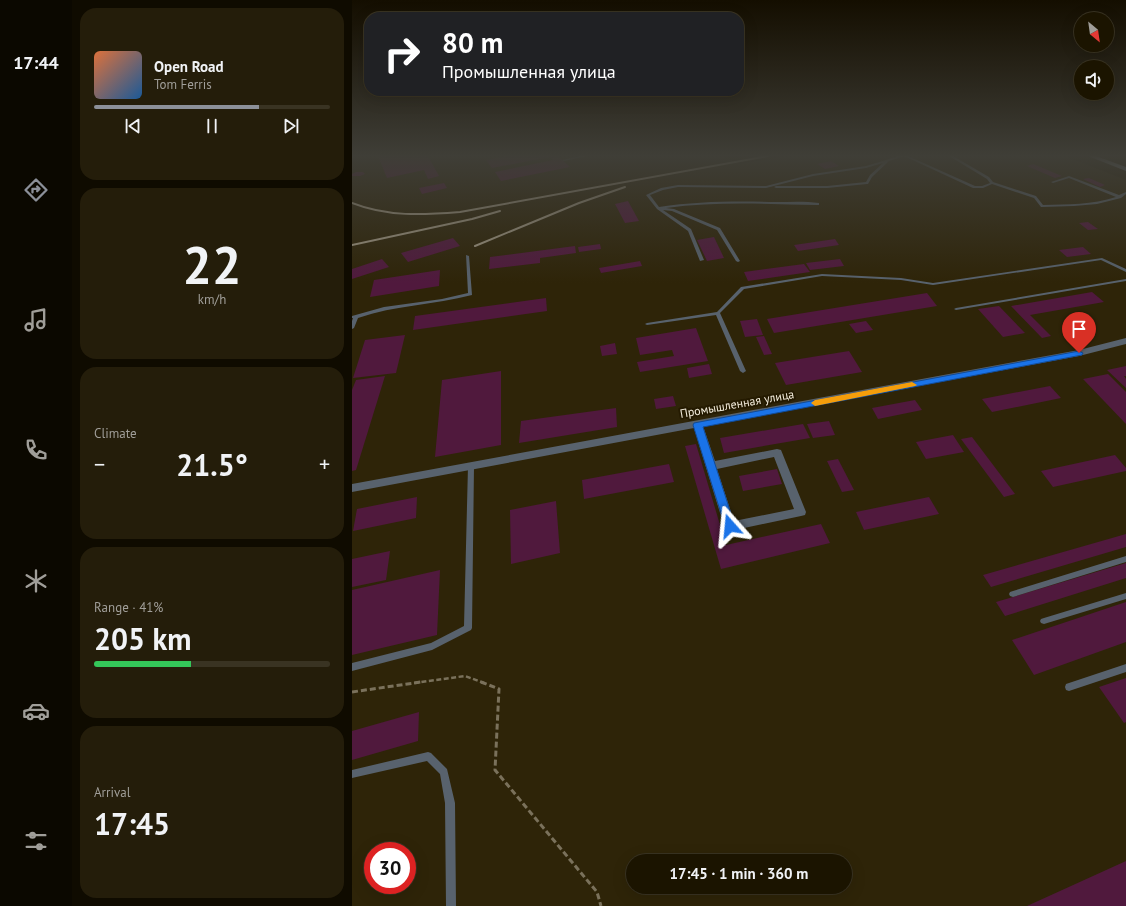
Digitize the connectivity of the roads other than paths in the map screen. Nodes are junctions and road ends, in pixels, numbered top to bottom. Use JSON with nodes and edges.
{"nodes":[{"id":1,"x":651,"y":198,"type":"edge"},
{"id":2,"x":1036,"y":198,"type":"edge"},
{"id":3,"x":1115,"y":198,"type":"edge"},
{"id":4,"x":818,"y":204,"type":"dead end"},
{"id":5,"x":658,"y":208,"type":"junction"},
{"id":6,"x":466,"y":256,"type":"dead end"},
{"id":7,"x":702,"y":260,"type":"dead end"},
{"id":8,"x":738,"y":262,"type":"dead end"},
{"id":9,"x":1126,"y":271,"type":"edge"},
{"id":10,"x":1126,"y":280,"type":"edge"},
{"id":11,"x":956,"y":309,"type":"dead end"},
{"id":12,"x":718,"y":313,"type":"junction"},
{"id":13,"x":354,"y":317,"type":"edge"},
{"id":14,"x":647,"y":324,"type":"dead end"},
{"id":15,"x":352,"y":328,"type":"edge"},
{"id":16,"x":1126,"y":341,"type":"edge"},
{"id":17,"x":743,"y":371,"type":"dead end"},
{"id":18,"x":698,"y":425,"type":"junction"},
{"id":19,"x":471,"y":466,"type":"junction"},
{"id":20,"x":711,"y":466,"type":"junction"},
{"id":21,"x":352,"y":488,"type":"edge"},
{"id":22,"x":1126,"y":559,"type":"edge"},
{"id":23,"x":1013,"y":594,"type":"dead end"},
{"id":24,"x":1126,"y":596,"type":"edge"},
{"id":25,"x":1044,"y":621,"type":"dead end"},
{"id":26,"x":352,"y":667,"type":"edge"},
{"id":27,"x":1126,"y":668,"type":"edge"},
{"id":28,"x":1069,"y":687,"type":"dead end"},
{"id":29,"x":352,"y":774,"type":"edge"},
{"id":30,"x":451,"y":906,"type":"edge"}],
"edges":[{"from":1,"to":5,"type":"lane"},
{"from":2,"to":3,"type":"lane"},
{"from":4,"to":5,"type":"lane"},
{"from":5,"to":7,"type":"lane"},
{"from":5,"to":8,"type":"lane"},
{"from":6,"to":13,"type":"lane"},
{"from":9,"to":12,"type":"lane"},
{"from":10,"to":11,"type":"lane"},
{"from":12,"to":14,"type":"lane"},
{"from":12,"to":17,"type":"lane"},
{"from":13,"to":15,"type":"lane"},
{"from":16,"to":18,"type":"street","name":"Промышленная улица"},
{"from":18,"to":19,"type":"street","name":"Промышленная улица"},
{"from":18,"to":20,"type":"street"},
{"from":19,"to":21,"type":"street","name":"Промышленная улица"},
{"from":19,"to":26,"type":"lane"},
{"from":20,"to":20,"type":"street"},
{"from":22,"to":23,"type":"lane"},
{"from":24,"to":25,"type":"lane"},
{"from":27,"to":28,"type":"lane"},
{"from":29,"to":30,"type":"lane"}]}
